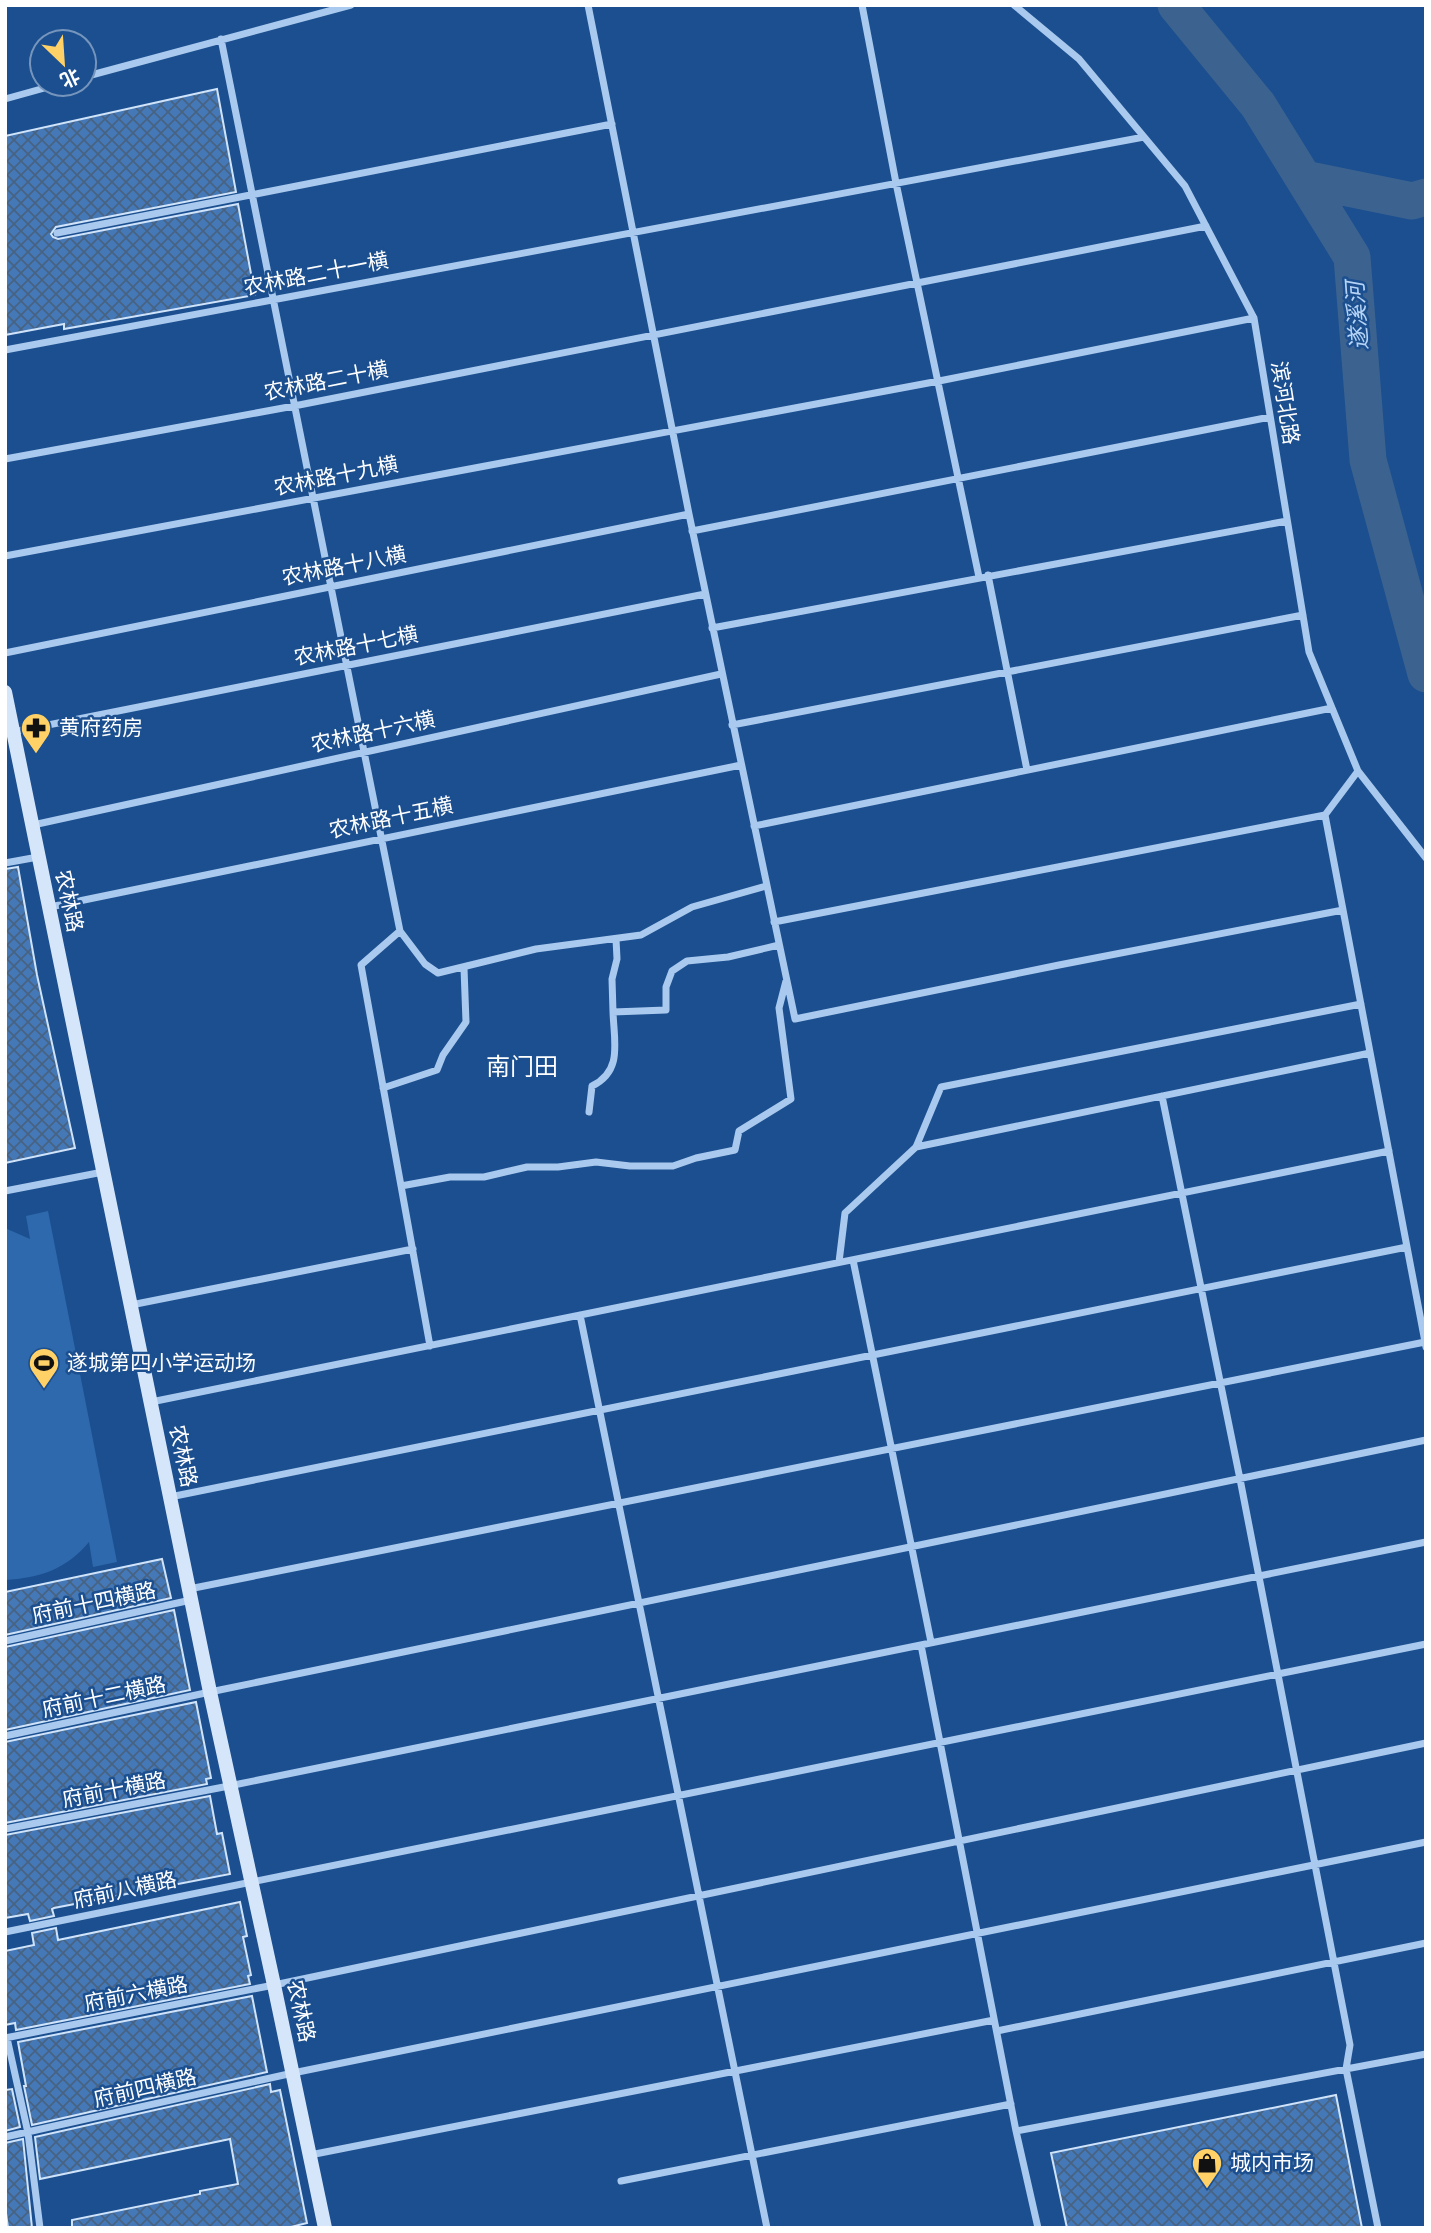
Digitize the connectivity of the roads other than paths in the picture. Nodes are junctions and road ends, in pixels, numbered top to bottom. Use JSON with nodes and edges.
{"nodes":[{"id":1,"x":351,"y":5,"type":"edge"},
{"id":2,"x":588,"y":5,"type":"edge"},
{"id":3,"x":862,"y":5,"type":"edge"},
{"id":4,"x":1014,"y":5,"type":"edge"},
{"id":5,"x":221,"y":39,"type":"junction"},
{"id":6,"x":98,"y":73,"type":"edge"},
{"id":7,"x":28,"y":93,"type":"edge"},
{"id":8,"x":5,"y":99,"type":"edge"},
{"id":9,"x":612,"y":124,"type":"junction"},
{"id":10,"x":1144,"y":136,"type":"junction"},
{"id":11,"x":896,"y":183,"type":"junction"},
{"id":12,"x":252,"y":195,"type":"junction"},
{"id":13,"x":1206,"y":226,"type":"junction"},
{"id":14,"x":57,"y":233,"type":"dead end"},
{"id":15,"x":633,"y":233,"type":"junction"},
{"id":16,"x":918,"y":283,"type":"junction"},
{"id":17,"x":273,"y":300,"type":"junction"},
{"id":18,"x":1254,"y":318,"type":"junction"},
{"id":19,"x":654,"y":335,"type":"junction"},
{"id":20,"x":5,"y":349,"type":"edge"},
{"id":21,"x":939,"y":381,"type":"junction"},
{"id":22,"x":294,"y":406,"type":"junction"},
{"id":23,"x":1270,"y":417,"type":"junction"},
{"id":24,"x":673,"y":430,"type":"junction"},
{"id":25,"x":5,"y":459,"type":"edge"},
{"id":26,"x":959,"y":479,"type":"junction"},
{"id":27,"x":313,"y":498,"type":"junction"},
{"id":28,"x":689,"y":514,"type":"junction"},
{"id":29,"x":1287,"y":520,"type":"junction"},
{"id":30,"x":692,"y":531,"type":"junction"},
{"id":31,"x":5,"y":556,"type":"edge"},
{"id":32,"x":988,"y":575,"type":"junction"},
{"id":33,"x":979,"y":577,"type":"junction"},
{"id":34,"x":331,"y":587,"type":"junction"},
{"id":35,"x":705,"y":593,"type":"junction"},
{"id":36,"x":1303,"y":615,"type":"junction"},
{"id":37,"x":712,"y":628,"type":"junction"},
{"id":38,"x":5,"y":653,"type":"edge"},
{"id":39,"x":346,"y":665,"type":"junction"},
{"id":40,"x":1009,"y":671,"type":"junction"},
{"id":41,"x":721,"y":674,"type":"junction"},
{"id":42,"x":5,"y":692,"type":"edge"},
{"id":43,"x":1332,"y":708,"type":"junction"},
{"id":44,"x":732,"y":725,"type":"junction"},
{"id":45,"x":13,"y":732,"type":"junction"},
{"id":46,"x":364,"y":752,"type":"junction"},
{"id":47,"x":11,"y":753,"type":"edge"},
{"id":48,"x":741,"y":765,"type":"junction"},
{"id":49,"x":1027,"y":771,"type":"junction"},
{"id":50,"x":1357,"y":771,"type":"junction"},
{"id":51,"x":1325,"y":815,"type":"junction"},
{"id":52,"x":33,"y":825,"type":"junction"},
{"id":53,"x":754,"y":826,"type":"junction"},
{"id":54,"x":381,"y":838,"type":"junction"},
{"id":55,"x":39,"y":857,"type":"junction"},
{"id":56,"x":1426,"y":858,"type":"edge"},
{"id":57,"x":5,"y":863,"type":"edge"},
{"id":58,"x":766,"y":886,"type":"junction"},
{"id":59,"x":49,"y":907,"type":"junction"},
{"id":60,"x":1343,"y":910,"type":"junction"},
{"id":61,"x":774,"y":922,"type":"junction"},
{"id":62,"x":400,"y":931,"type":"junction"},
{"id":63,"x":616,"y":939,"type":"junction"},
{"id":64,"x":779,"y":945,"type":"junction"},
{"id":65,"x":464,"y":968,"type":"junction"},
{"id":66,"x":786,"y":980,"type":"junction"},
{"id":67,"x":1361,"y":1004,"type":"junction"},
{"id":68,"x":613,"y":1012,"type":"junction"},
{"id":69,"x":1370,"y":1053,"type":"junction"},
{"id":70,"x":383,"y":1088,"type":"junction"},
{"id":71,"x":1162,"y":1096,"type":"junction"},
{"id":72,"x":589,"y":1112,"type":"dead end"},
{"id":73,"x":916,"y":1147,"type":"junction"},
{"id":74,"x":1389,"y":1151,"type":"junction"},
{"id":75,"x":104,"y":1172,"type":"junction"},
{"id":76,"x":401,"y":1186,"type":"junction"},
{"id":77,"x":5,"y":1191,"type":"edge"},
{"id":78,"x":1182,"y":1193,"type":"junction"},
{"id":79,"x":1406,"y":1247,"type":"junction"},
{"id":80,"x":413,"y":1249,"type":"junction"},
{"id":81,"x":853,"y":1260,"type":"junction"},
{"id":82,"x":839,"y":1262,"type":"junction"},
{"id":83,"x":1202,"y":1289,"type":"junction"},
{"id":84,"x":131,"y":1305,"type":"junction"},
{"id":85,"x":580,"y":1315,"type":"junction"},
{"id":86,"x":1425,"y":1344,"type":"edge"},
{"id":87,"x":430,"y":1346,"type":"junction"},
{"id":88,"x":872,"y":1355,"type":"junction"},
{"id":89,"x":1220,"y":1382,"type":"junction"},
{"id":90,"x":150,"y":1402,"type":"junction"},
{"id":91,"x":598,"y":1410,"type":"junction"},
{"id":92,"x":1426,"y":1440,"type":"edge"},
{"id":93,"x":891,"y":1448,"type":"junction"},
{"id":94,"x":1240,"y":1479,"type":"junction"},
{"id":95,"x":170,"y":1497,"type":"junction"},
{"id":96,"x":617,"y":1503,"type":"junction"},
{"id":97,"x":1426,"y":1542,"type":"edge"},
{"id":98,"x":911,"y":1547,"type":"junction"},
{"id":99,"x":1259,"y":1576,"type":"junction"},
{"id":100,"x":190,"y":1595,"type":"junction"},
{"id":101,"x":637,"y":1603,"type":"junction"},
{"id":102,"x":5,"y":1641,"type":"edge"},
{"id":103,"x":931,"y":1642,"type":"junction"},
{"id":104,"x":1426,"y":1644,"type":"edge"},
{"id":105,"x":921,"y":1645,"type":"junction"},
{"id":106,"x":1278,"y":1674,"type":"junction"},
{"id":107,"x":210,"y":1692,"type":"junction"},
{"id":108,"x":657,"y":1699,"type":"junction"},
{"id":109,"x":5,"y":1736,"type":"edge"},
{"id":110,"x":940,"y":1742,"type":"junction"},
{"id":111,"x":1426,"y":1743,"type":"edge"},
{"id":112,"x":1297,"y":1770,"type":"junction"},
{"id":113,"x":229,"y":1786,"type":"junction"},
{"id":114,"x":677,"y":1796,"type":"junction"},
{"id":115,"x":5,"y":1829,"type":"edge"},
{"id":116,"x":959,"y":1840,"type":"junction"},
{"id":117,"x":1426,"y":1842,"type":"edge"},
{"id":118,"x":1315,"y":1865,"type":"junction"},
{"id":119,"x":251,"y":1882,"type":"junction"},
{"id":120,"x":698,"y":1896,"type":"junction"},
{"id":121,"x":5,"y":1933,"type":"edge"},
{"id":122,"x":977,"y":1933,"type":"junction"},
{"id":123,"x":1426,"y":1943,"type":"edge"},
{"id":124,"x":1334,"y":1962,"type":"junction"},
{"id":125,"x":274,"y":1985,"type":"junction"},
{"id":126,"x":716,"y":1986,"type":"junction"},
{"id":127,"x":994,"y":2020,"type":"junction"},
{"id":128,"x":997,"y":2031,"type":"junction"},
{"id":129,"x":6,"y":2038,"type":"edge"},
{"id":130,"x":1426,"y":2054,"type":"edge"},
{"id":131,"x":1346,"y":2069,"type":"junction"},
{"id":132,"x":733,"y":2071,"type":"junction"},
{"id":133,"x":293,"y":2073,"type":"junction"},
{"id":134,"x":1011,"y":2104,"type":"junction"},
{"id":135,"x":1016,"y":2130,"type":"junction"},
{"id":136,"x":28,"y":2133,"type":"junction"},
{"id":137,"x":5,"y":2137,"type":"edge"},
{"id":138,"x":310,"y":2155,"type":"junction"},
{"id":139,"x":750,"y":2155,"type":"junction"},
{"id":140,"x":621,"y":2181,"type":"dead end"},
{"id":141,"x":40,"y":2228,"type":"edge"},
{"id":142,"x":324,"y":2228,"type":"edge"},
{"id":143,"x":767,"y":2228,"type":"edge"},
{"id":144,"x":1038,"y":2228,"type":"edge"},
{"id":145,"x":1378,"y":2228,"type":"edge"}],
"edges":[{"from":1,"to":5,"type":"street"},
{"from":2,"to":9,"type":"street"},
{"from":3,"to":11,"type":"street"},
{"from":4,"to":10,"type":"street","name":"滨河北路"},
{"from":5,"to":6,"type":"street"},
{"from":5,"to":12,"type":"street"},
{"from":7,"to":8,"type":"street"},
{"from":9,"to":12,"type":"street"},
{"from":9,"to":15,"type":"street"},
{"from":10,"to":11,"type":"street","name":"农林路二十一横"},
{"from":10,"to":13,"type":"street","name":"滨河北路"},
{"from":11,"to":15,"type":"street","name":"农林路二十一横"},
{"from":11,"to":16,"type":"street"},
{"from":12,"to":14,"type":"street"},
{"from":12,"to":17,"type":"street"},
{"from":13,"to":16,"type":"street","name":"农林路二十横"},
{"from":13,"to":18,"type":"street","name":"滨河北路"},
{"from":15,"to":17,"type":"street","name":"农林路二十一横"},
{"from":15,"to":19,"type":"street"},
{"from":16,"to":19,"type":"street","name":"农林路二十横"},
{"from":16,"to":21,"type":"street"},
{"from":17,"to":20,"type":"street","name":"农林路二十一横"},
{"from":17,"to":22,"type":"street"},
{"from":18,"to":21,"type":"street","name":"农林路十九横"},
{"from":18,"to":23,"type":"street","name":"滨河北路"},
{"from":19,"to":22,"type":"street","name":"农林路二十横"},
{"from":19,"to":24,"type":"street"},
{"from":21,"to":24,"type":"street","name":"农林路十九横"},
{"from":21,"to":26,"type":"street"},
{"from":22,"to":25,"type":"street","name":"农林路二十横"},
{"from":22,"to":27,"type":"street"},
{"from":23,"to":26,"type":"street"},
{"from":23,"to":29,"type":"street","name":"滨河北路"},
{"from":24,"to":27,"type":"street","name":"农林路十九横"},
{"from":24,"to":28,"type":"street"},
{"from":26,"to":30,"type":"street"},
{"from":26,"to":33,"type":"street"},
{"from":27,"to":31,"type":"street","name":"农林路十九横"},
{"from":27,"to":34,"type":"street"},
{"from":28,"to":30,"type":"street"},
{"from":28,"to":34,"type":"street","name":"农林路十八横"},
{"from":29,"to":32,"type":"street"},
{"from":29,"to":36,"type":"street","name":"滨河北路"},
{"from":30,"to":35,"type":"street"},
{"from":32,"to":33,"type":"street"},
{"from":32,"to":40,"type":"street"},
{"from":33,"to":37,"type":"street"},
{"from":34,"to":38,"type":"street","name":"农林路十八横"},
{"from":34,"to":39,"type":"street"},
{"from":35,"to":37,"type":"street"},
{"from":35,"to":39,"type":"street","name":"农林路十七横"},
{"from":36,"to":40,"type":"street"},
{"from":36,"to":43,"type":"street","name":"滨河北路"},
{"from":37,"to":41,"type":"street"},
{"from":39,"to":45,"type":"street","name":"农林路十七横"},
{"from":39,"to":46,"type":"street"},
{"from":40,"to":44,"type":"street"},
{"from":40,"to":49,"type":"street"},
{"from":41,"to":44,"type":"street"},
{"from":41,"to":46,"type":"street","name":"农林路十六横"},
{"from":42,"to":45,"type":"street","name":"农林路"},
{"from":43,"to":49,"type":"street"},
{"from":43,"to":50,"type":"street","name":"滨河北路"},
{"from":44,"to":48,"type":"street"},
{"from":45,"to":47,"type":"street","name":"农林路"},
{"from":46,"to":52,"type":"street","name":"农林路十六横"},
{"from":46,"to":54,"type":"street"},
{"from":47,"to":52,"type":"street","name":"农林路"},
{"from":48,"to":53,"type":"street"},
{"from":48,"to":54,"type":"street","name":"农林路十五横"},
{"from":49,"to":53,"type":"street"},
{"from":50,"to":51,"type":"street"},
{"from":50,"to":56,"type":"street","name":"滨河北路"},
{"from":51,"to":60,"type":"street"},
{"from":51,"to":61,"type":"street"},
{"from":52,"to":55,"type":"street","name":"农林路"},
{"from":53,"to":58,"type":"street"},
{"from":54,"to":59,"type":"street","name":"农林路十五横"},
{"from":54,"to":62,"type":"street"},
{"from":55,"to":57,"type":"street"},
{"from":55,"to":59,"type":"street","name":"农林路"},
{"from":58,"to":61,"type":"street"},
{"from":58,"to":63,"type":"street"},
{"from":59,"to":75,"type":"street","name":"农林路"},
{"from":60,"to":66,"type":"street"},
{"from":60,"to":67,"type":"street"},
{"from":61,"to":64,"type":"street"},
{"from":62,"to":65,"type":"street"},
{"from":62,"to":70,"type":"street"},
{"from":63,"to":65,"type":"street"},
{"from":63,"to":68,"type":"street"},
{"from":64,"to":66,"type":"street"},
{"from":64,"to":68,"type":"street"},
{"from":65,"to":70,"type":"street"},
{"from":66,"to":76,"type":"street"},
{"from":67,"to":69,"type":"street"},
{"from":67,"to":73,"type":"street"},
{"from":68,"to":72,"type":"street"},
{"from":69,"to":71,"type":"street"},
{"from":69,"to":74,"type":"street"},
{"from":70,"to":76,"type":"street"},
{"from":71,"to":73,"type":"street"},
{"from":71,"to":78,"type":"street"},
{"from":73,"to":82,"type":"street"},
{"from":74,"to":78,"type":"street"},
{"from":74,"to":79,"type":"street"},
{"from":75,"to":77,"type":"street"},
{"from":75,"to":84,"type":"street","name":"农林路"},
{"from":76,"to":80,"type":"street"},
{"from":78,"to":81,"type":"street"},
{"from":78,"to":83,"type":"street"},
{"from":79,"to":83,"type":"street"},
{"from":79,"to":86,"type":"street"},
{"from":80,"to":84,"type":"street"},
{"from":80,"to":87,"type":"street"},
{"from":81,"to":82,"type":"street"},
{"from":81,"to":88,"type":"street"},
{"from":82,"to":85,"type":"street"},
{"from":83,"to":88,"type":"street"},
{"from":83,"to":89,"type":"street"},
{"from":84,"to":90,"type":"street","name":"农林路"},
{"from":85,"to":87,"type":"street"},
{"from":85,"to":91,"type":"street"},
{"from":86,"to":89,"type":"street","name":"府前十四横路"},
{"from":87,"to":90,"type":"street"},
{"from":88,"to":91,"type":"street"},
{"from":88,"to":93,"type":"street"},
{"from":89,"to":93,"type":"street","name":"府前十四横路"},
{"from":89,"to":94,"type":"street"},
{"from":90,"to":95,"type":"street","name":"农林路"},
{"from":91,"to":95,"type":"street"},
{"from":91,"to":96,"type":"street"},
{"from":92,"to":94,"type":"street","name":"府前十二横路"},
{"from":93,"to":96,"type":"street","name":"府前十四横路"},
{"from":93,"to":98,"type":"street"},
{"from":94,"to":98,"type":"street","name":"府前十二横路"},
{"from":94,"to":99,"type":"street"},
{"from":95,"to":100,"type":"street","name":"农林路"},
{"from":96,"to":100,"type":"street","name":"府前十四横路"},
{"from":96,"to":101,"type":"street"},
{"from":97,"to":99,"type":"street","name":"府前十横路"},
{"from":98,"to":101,"type":"street","name":"府前十二横路"},
{"from":98,"to":103,"type":"street"},
{"from":99,"to":103,"type":"street","name":"府前十横路"},
{"from":99,"to":106,"type":"street"},
{"from":100,"to":102,"type":"street","name":"府前十四横路"},
{"from":100,"to":107,"type":"street","name":"农林路"},
{"from":101,"to":107,"type":"street","name":"府前十二横路"},
{"from":101,"to":108,"type":"street"},
{"from":103,"to":105,"type":"street","name":"府前十横路"},
{"from":104,"to":106,"type":"street","name":"府前八横路"},
{"from":105,"to":108,"type":"street","name":"府前十横路"},
{"from":105,"to":110,"type":"street"},
{"from":106,"to":110,"type":"street","name":"府前八横路"},
{"from":106,"to":112,"type":"street"},
{"from":107,"to":109,"type":"street","name":"府前十二横路"},
{"from":107,"to":113,"type":"street","name":"农林路"},
{"from":108,"to":113,"type":"street","name":"府前十横路"},
{"from":108,"to":114,"type":"street"},
{"from":110,"to":114,"type":"street","name":"府前八横路"},
{"from":110,"to":116,"type":"street"},
{"from":111,"to":112,"type":"street","name":"府前六横路"},
{"from":112,"to":116,"type":"street","name":"府前六横路"},
{"from":112,"to":118,"type":"street"},
{"from":113,"to":115,"type":"street","name":"府前十横路"},
{"from":113,"to":119,"type":"street","name":"农林路"},
{"from":114,"to":119,"type":"street","name":"府前八横路"},
{"from":114,"to":120,"type":"street"},
{"from":116,"to":120,"type":"street","name":"府前六横路"},
{"from":116,"to":122,"type":"street"},
{"from":117,"to":118,"type":"street","name":"府前四横路"},
{"from":118,"to":122,"type":"street","name":"府前四横路"},
{"from":118,"to":124,"type":"street"},
{"from":119,"to":121,"type":"street","name":"府前八横路"},
{"from":119,"to":125,"type":"street","name":"农林路"},
{"from":120,"to":125,"type":"street","name":"府前六横路"},
{"from":120,"to":126,"type":"street"},
{"from":122,"to":126,"type":"street","name":"府前四横路"},
{"from":122,"to":127,"type":"street"},
{"from":123,"to":124,"type":"street"},
{"from":124,"to":128,"type":"street"},
{"from":124,"to":131,"type":"street"},
{"from":125,"to":129,"type":"street","name":"府前六横路"},
{"from":125,"to":133,"type":"street","name":"农林路"},
{"from":126,"to":132,"type":"street"},
{"from":126,"to":133,"type":"street","name":"府前四横路"},
{"from":127,"to":128,"type":"street"},
{"from":127,"to":132,"type":"street"},
{"from":128,"to":134,"type":"street"},
{"from":129,"to":136,"type":"street"},
{"from":130,"to":131,"type":"street"},
{"from":131,"to":135,"type":"street"},
{"from":131,"to":145,"type":"street"},
{"from":132,"to":138,"type":"street"},
{"from":132,"to":139,"type":"street"},
{"from":133,"to":136,"type":"street","name":"府前四横路"},
{"from":133,"to":138,"type":"street","name":"农林路"},
{"from":134,"to":135,"type":"street"},
{"from":134,"to":139,"type":"street"},
{"from":135,"to":144,"type":"street"},
{"from":136,"to":137,"type":"street","name":"府前四横路"},
{"from":136,"to":141,"type":"street"},
{"from":138,"to":142,"type":"street","name":"农林路"},
{"from":139,"to":140,"type":"street"},
{"from":139,"to":143,"type":"street"}]}
